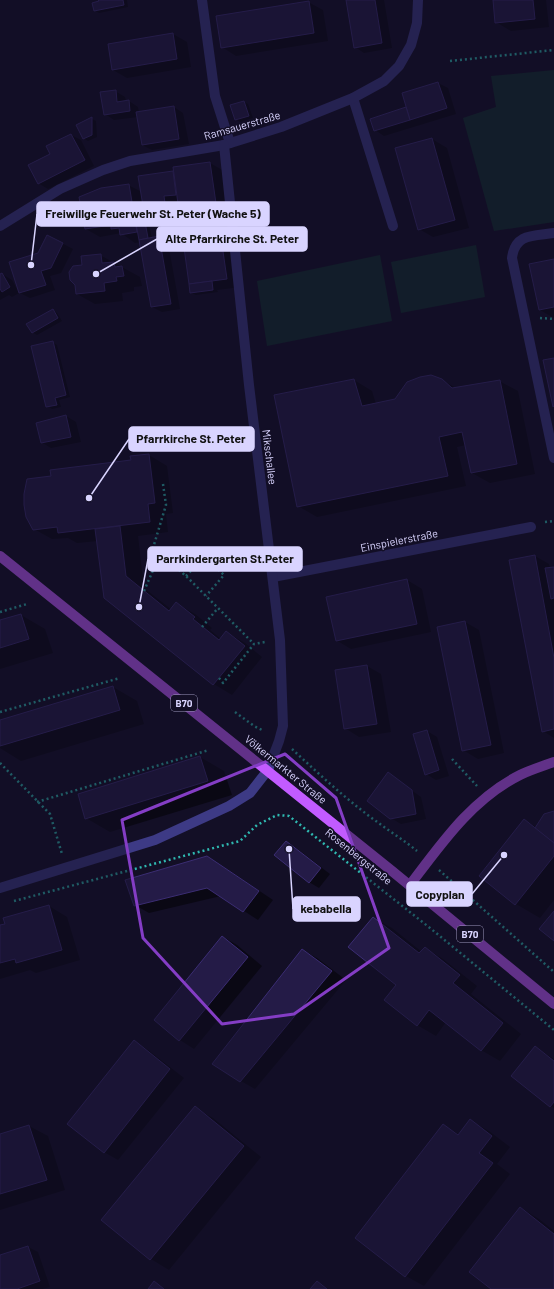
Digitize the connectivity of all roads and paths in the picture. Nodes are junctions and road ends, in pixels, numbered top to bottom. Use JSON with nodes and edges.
{"nodes":[{"id":1,"x":202,"y":0,"type":"edge"},
{"id":2,"x":418,"y":0,"type":"edge"},
{"id":3,"x":554,"y":50,"type":"edge"},
{"id":4,"x":450,"y":60,"type":"dead end"},
{"id":5,"x":352,"y":98,"type":"junction"},
{"id":6,"x":227,"y":144,"type":"junction"},
{"id":7,"x":0,"y":226,"type":"edge"},
{"id":8,"x":393,"y":226,"type":"dead end"},
{"id":9,"x":554,"y":233,"type":"edge"},
{"id":10,"x":554,"y":458,"type":"edge"},
{"id":11,"x":163,"y":484,"type":"dead end"},
{"id":12,"x":531,"y":527,"type":"dead end"},
{"id":13,"x":153,"y":548,"type":"junction"},
{"id":14,"x":0,"y":556,"type":"edge"},
{"id":15,"x":186,"y":576,"type":"junction"},
{"id":16,"x":273,"y":577,"type":"junction"},
{"id":17,"x":144,"y":591,"type":"dead end"},
{"id":18,"x":206,"y":596,"type":"junction"},
{"id":19,"x":27,"y":604,"type":"dead end"},
{"id":20,"x":218,"y":608,"type":"junction"},
{"id":21,"x":0,"y":612,"type":"edge"},
{"id":22,"x":202,"y":627,"type":"dead end"},
{"id":23,"x":268,"y":641,"type":"dead end"},
{"id":24,"x":254,"y":644,"type":"junction"},
{"id":25,"x":120,"y":678,"type":"dead end"},
{"id":26,"x":219,"y":678,"type":"dead end"},
{"id":27,"x":0,"y":712,"type":"edge"},
{"id":28,"x":235,"y":712,"type":"dead end"},
{"id":29,"x":262,"y":730,"type":"dead end"},
{"id":30,"x":292,"y":749,"type":"dead end"},
{"id":31,"x":209,"y":750,"type":"dead end"},
{"id":32,"x":452,"y":759,"type":"dead end"},
{"id":33,"x":554,"y":762,"type":"edge"},
{"id":34,"x":0,"y":763,"type":"edge"},
{"id":35,"x":268,"y":770,"type":"junction"},
{"id":36,"x":487,"y":797,"type":"junction"},
{"id":37,"x":37,"y":802,"type":"junction"},
{"id":38,"x":403,"y":839,"type":"dead end"},
{"id":39,"x":66,"y":868,"type":"junction"},
{"id":40,"x":450,"y":879,"type":"dead end"},
{"id":41,"x":410,"y":885,"type":"junction"},
{"id":42,"x":0,"y":888,"type":"edge"},
{"id":43,"x":8,"y":903,"type":"dead end"},
{"id":44,"x":554,"y":972,"type":"edge"},
{"id":45,"x":554,"y":1003,"type":"edge"},
{"id":46,"x":554,"y":1030,"type":"edge"}],
"edges":[{"from":1,"to":6,"type":"street","name":"Mikschallee"},
{"from":2,"to":5,"type":"street","name":"Ramsauerstraße"},
{"from":3,"to":4,"type":"path"},
{"from":5,"to":6,"type":"street","name":"Ramsauerstraße"},
{"from":5,"to":8,"type":"street"},
{"from":6,"to":7,"type":"street","name":"Ramsauerstraße"},
{"from":6,"to":16,"type":"street","name":"Mikschallee"},
{"from":9,"to":10,"type":"street"},
{"from":11,"to":13,"type":"path"},
{"from":12,"to":16,"type":"street","name":"Einspielerstraße"},
{"from":13,"to":15,"type":"path"},
{"from":13,"to":17,"type":"path"},
{"from":14,"to":35,"type":"main road","name":"Völkermarkter Straße","number":"B70"},
{"from":15,"to":18,"type":"path"},
{"from":15,"to":18,"type":"path"},
{"from":16,"to":35,"type":"street","name":"Mikschallee"},
{"from":18,"to":20,"type":"path"},
{"from":19,"to":21,"type":"path"},
{"from":20,"to":22,"type":"path"},
{"from":20,"to":24,"type":"path"},
{"from":23,"to":24,"type":"path"},
{"from":24,"to":26,"type":"path"},
{"from":25,"to":27,"type":"path"},
{"from":28,"to":29,"type":"path"},
{"from":30,"to":38,"type":"path"},
{"from":31,"to":37,"type":"path"},
{"from":32,"to":36,"type":"path"},
{"from":33,"to":36,"type":"main road"},
{"from":34,"to":37,"type":"path"},
{"from":35,"to":39,"type":"street"},
{"from":35,"to":41,"type":"main road","name":"Völkermarkter Straße","number":"B70"},
{"from":36,"to":41,"type":"main road"},
{"from":37,"to":39,"type":"path"},
{"from":39,"to":42,"type":"street"},
{"from":40,"to":44,"type":"path"},
{"from":41,"to":45,"type":"main road","name":"Völkermarkter Straße","number":"B70"},
{"from":43,"to":46,"type":"path","name":"Rosenbergstraße"}]}
